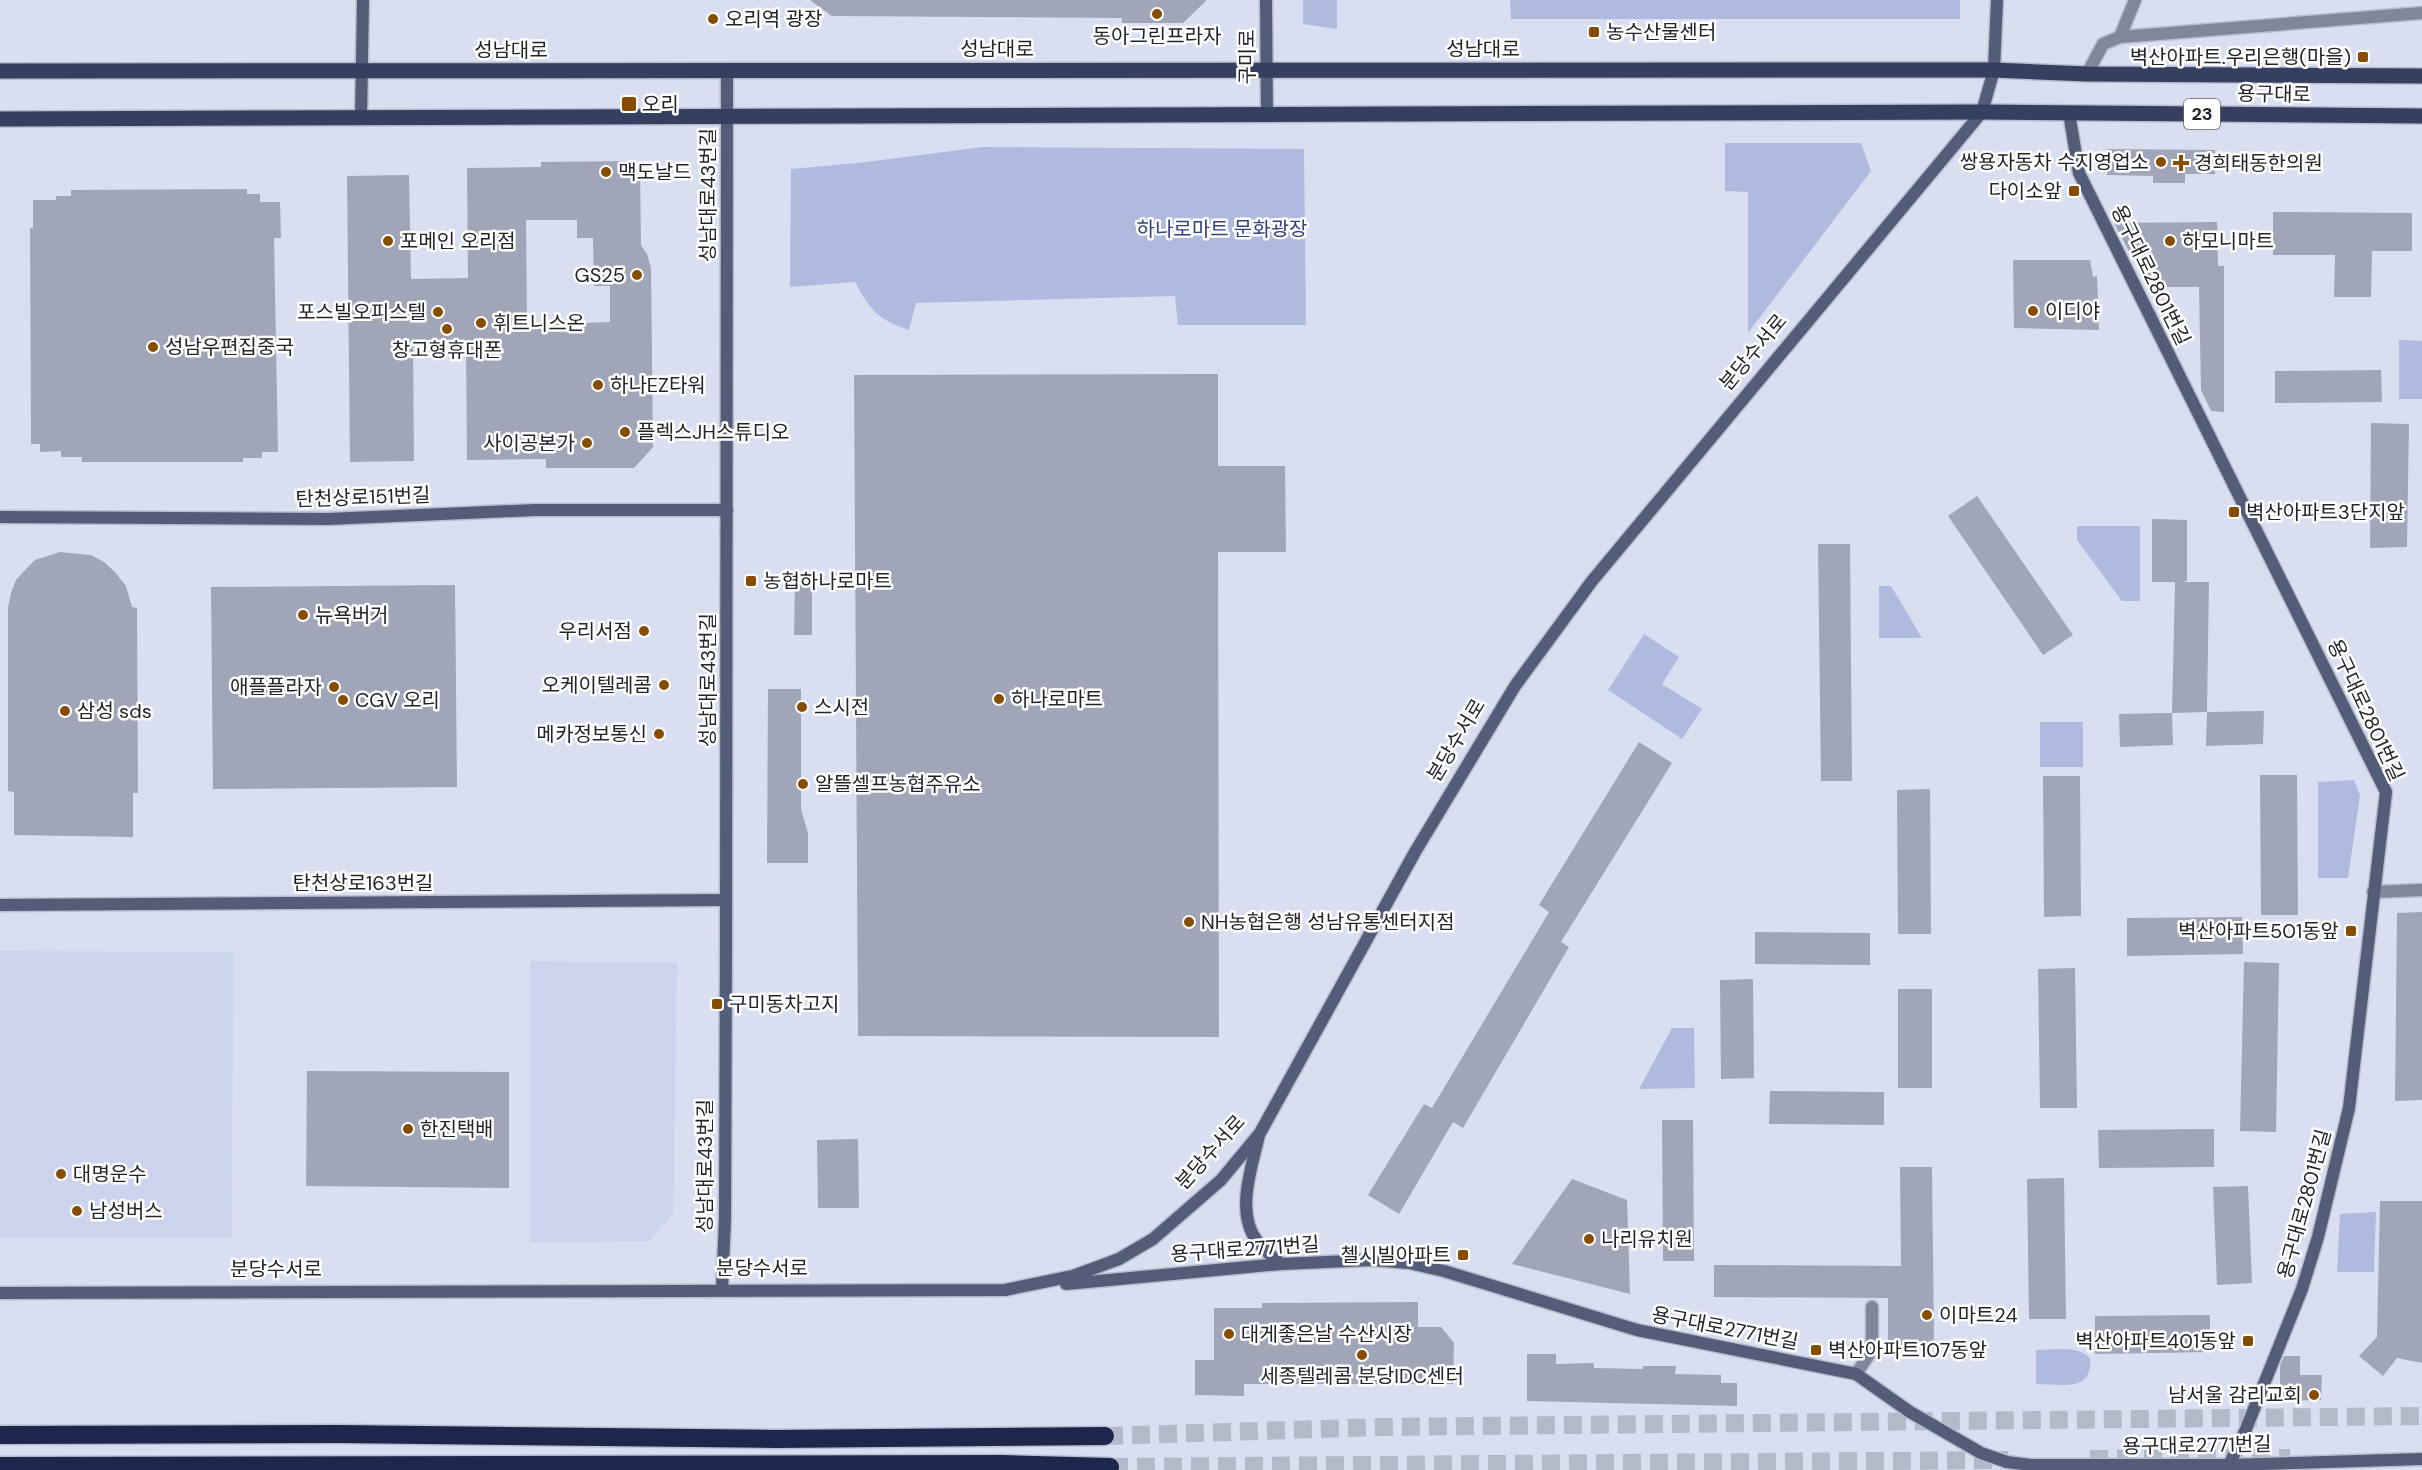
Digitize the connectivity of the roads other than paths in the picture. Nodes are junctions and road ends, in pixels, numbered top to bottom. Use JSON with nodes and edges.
{"nodes":[{"id":1,"x":363,"y":0,"type":"edge"},
{"id":2,"x":1266,"y":0,"type":"edge"},
{"id":3,"x":1997,"y":0,"type":"edge"},
{"id":4,"x":2135,"y":0,"type":"edge"},
{"id":5,"x":2422,"y":13,"type":"edge"},
{"id":6,"x":2120,"y":37,"type":"junction"},
{"id":7,"x":728,"y":70,"type":"junction"},
{"id":8,"x":1268,"y":70,"type":"junction"},
{"id":9,"x":1994,"y":70,"type":"junction"},
{"id":10,"x":0,"y":71,"type":"edge"},
{"id":11,"x":362,"y":71,"type":"junction"},
{"id":12,"x":2087,"y":74,"type":"junction"},
{"id":13,"x":2422,"y":76,"type":"edge"},
{"id":14,"x":1982,"y":112,"type":"junction"},
{"id":15,"x":2069,"y":113,"type":"junction"},
{"id":16,"x":1267,"y":115,"type":"junction"},
{"id":17,"x":2422,"y":116,"type":"edge"},
{"id":18,"x":728,"y":117,"type":"junction"},
{"id":19,"x":361,"y":118,"type":"junction"},
{"id":20,"x":0,"y":119,"type":"edge"},
{"id":21,"x":727,"y":510,"type":"junction"},
{"id":22,"x":0,"y":517,"type":"edge"},
{"id":23,"x":2422,"y":890,"type":"edge"},
{"id":24,"x":2373,"y":892,"type":"junction"},
{"id":25,"x":725,"y":900,"type":"junction"},
{"id":26,"x":0,"y":905,"type":"edge"},
{"id":27,"x":1260,"y":1133,"type":"junction"},
{"id":28,"x":1281,"y":1264,"type":"junction"},
{"id":29,"x":722,"y":1290,"type":"junction"},
{"id":30,"x":1005,"y":1290,"type":"junction"},
{"id":31,"x":0,"y":1293,"type":"edge"},
{"id":32,"x":1872,"y":1307,"type":"dead end"},
{"id":33,"x":1856,"y":1374,"type":"junction"},
{"id":34,"x":0,"y":1436,"type":"edge"},
{"id":35,"x":1105,"y":1436,"type":"tunnel mouth"},
{"id":36,"x":2422,"y":1459,"type":"edge"},
{"id":37,"x":2229,"y":1465,"type":"junction"},
{"id":38,"x":0,"y":1466,"type":"edge"},
{"id":39,"x":1110,"y":1467,"type":"dead end"}],
"edges":[{"from":1,"to":11,"type":"street"},
{"from":2,"to":8,"type":"street","name":"구미로"},
{"from":3,"to":9,"type":"street"},
{"from":4,"to":6,"type":"street"},
{"from":5,"to":6,"type":"street"},
{"from":6,"to":12,"type":"street"},
{"from":7,"to":8,"type":"main road","name":"성남대로"},
{"from":7,"to":11,"type":"main road","name":"성남대로"},
{"from":7,"to":18,"type":"street","name":"성남대로43번길"},
{"from":8,"to":9,"type":"main road","name":"성남대로"},
{"from":8,"to":16,"type":"street","name":"구미로"},
{"from":9,"to":12,"type":"main road","name":"용구대로","number":"23"},
{"from":9,"to":14,"type":"street"},
{"from":10,"to":11,"type":"main road","name":"성남대로"},
{"from":11,"to":19,"type":"street"},
{"from":12,"to":13,"type":"main road","name":"용구대로","number":"23"},
{"from":14,"to":15,"type":"main road","name":"용구대로","number":"23"},
{"from":14,"to":16,"type":"main road"},
{"from":14,"to":27,"type":"street","name":"분당수서로"},
{"from":15,"to":17,"type":"main road","name":"용구대로","number":"23"},
{"from":15,"to":24,"type":"street","name":"용구대로2801번길"},
{"from":16,"to":18,"type":"main road"},
{"from":18,"to":19,"type":"main road"},
{"from":18,"to":21,"type":"street","name":"성남대로43번길"},
{"from":19,"to":20,"type":"main road"},
{"from":21,"to":22,"type":"street","name":"탄천상로151번길"},
{"from":21,"to":25,"type":"street","name":"성남대로43번길"},
{"from":23,"to":24,"type":"street"},
{"from":24,"to":37,"type":"street","name":"용구대로2801번길"},
{"from":25,"to":26,"type":"street","name":"탄천상로163번길"},
{"from":25,"to":29,"type":"street","name":"성남대로43번길"},
{"from":27,"to":28,"type":"street"},
{"from":27,"to":30,"type":"street","name":"분당수서로"},
{"from":28,"to":30,"type":"street","name":"용구대로2771번길"},
{"from":28,"to":33,"type":"street","name":"용구대로2771번길"},
{"from":29,"to":30,"type":"street","name":"분당수서로"},
{"from":29,"to":31,"type":"street","name":"분당수서로"},
{"from":32,"to":33,"type":"street"},
{"from":33,"to":37,"type":"street","name":"용구대로2771번길"},
{"from":34,"to":35,"type":"highway"},
{"from":36,"to":37,"type":"street","name":"용구대로2771번길"},
{"from":38,"to":39,"type":"highway"}]}
